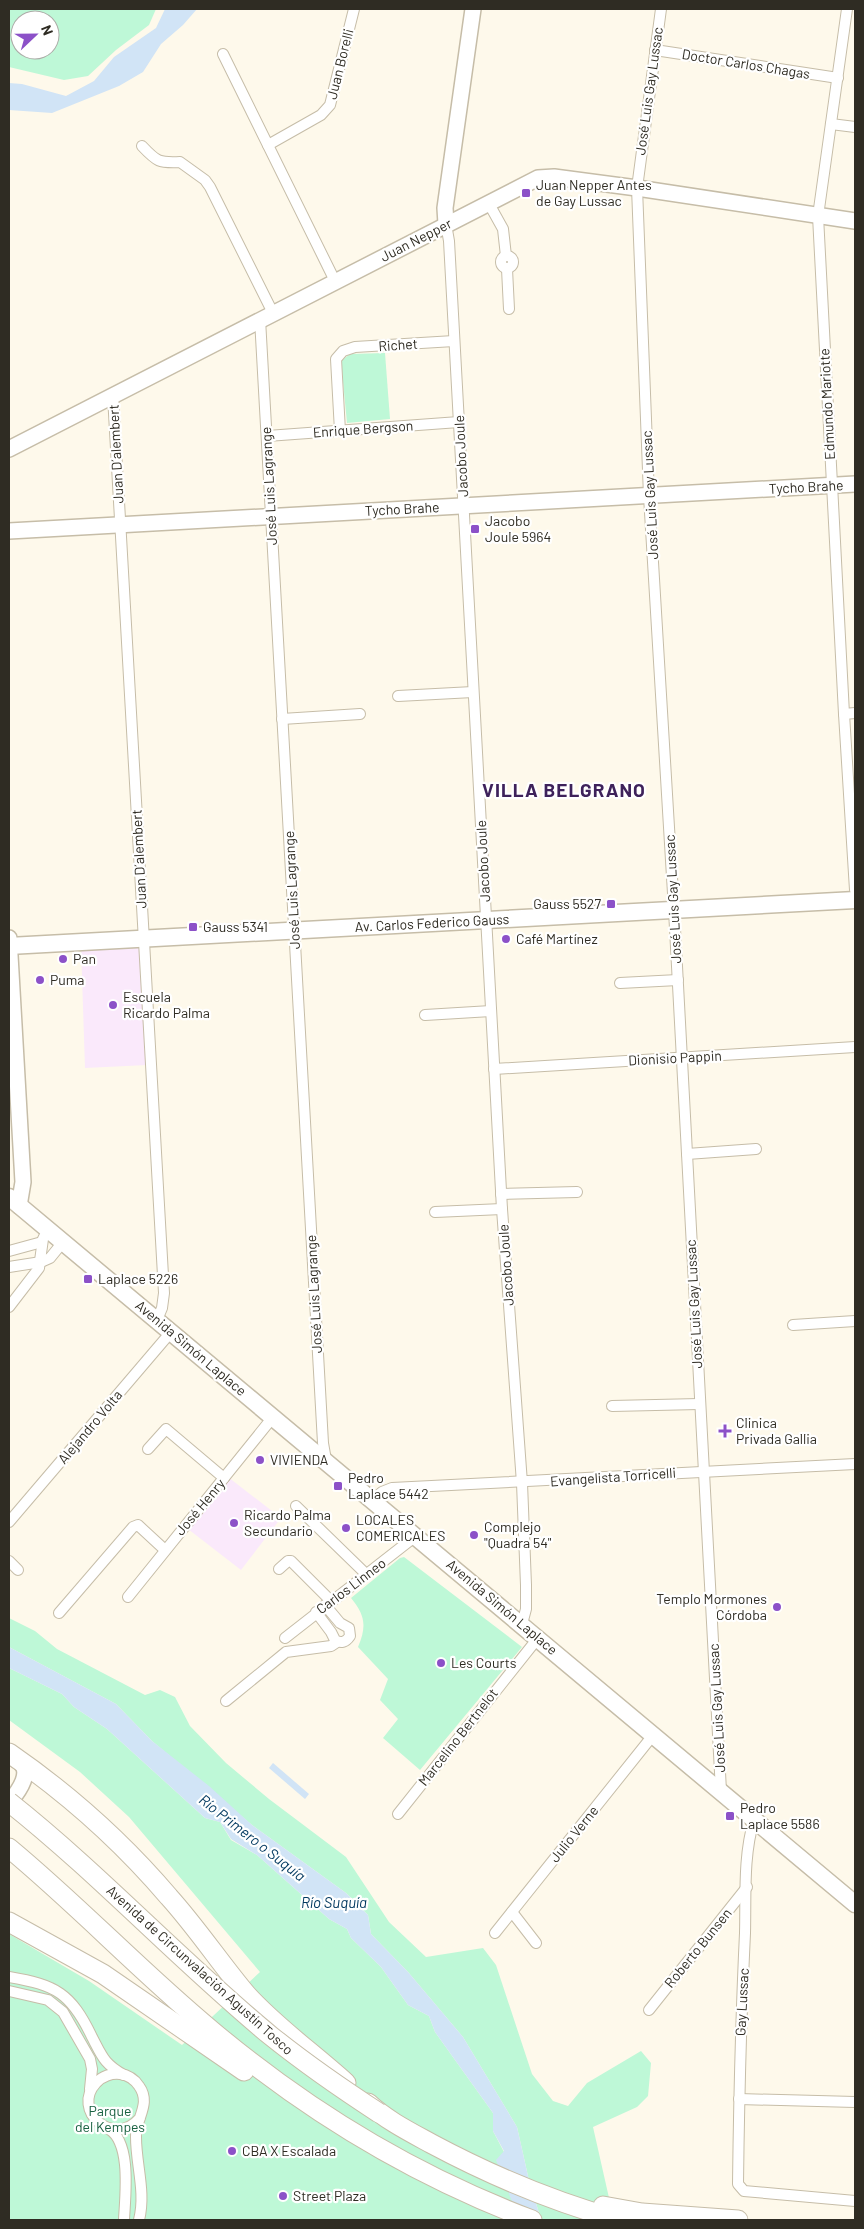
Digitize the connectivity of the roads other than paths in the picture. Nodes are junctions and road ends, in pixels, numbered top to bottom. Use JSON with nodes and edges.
{"nodes":[{"id":1,"x":354,"y":9,"type":"edge"},
{"id":2,"x":473,"y":9,"type":"edge"},
{"id":3,"x":661,"y":9,"type":"edge"},
{"id":4,"x":850,"y":13,"type":"edge"},
{"id":5,"x":655,"y":50,"type":"junction"},
{"id":6,"x":223,"y":54,"type":"dead end"},
{"id":7,"x":838,"y":78,"type":"junction"},
{"id":8,"x":831,"y":124,"type":"junction"},
{"id":9,"x":855,"y":127,"type":"edge"},
{"id":10,"x":268,"y":145,"type":"junction"},
{"id":11,"x":142,"y":146,"type":"dead end"},
{"id":12,"x":637,"y":188,"type":"junction"},
{"id":13,"x":488,"y":202,"type":"junction"},
{"id":14,"x":818,"y":216,"type":"junction"},
{"id":15,"x":855,"y":221,"type":"edge"},
{"id":16,"x":446,"y":224,"type":"junction"},
{"id":17,"x":335,"y":281,"type":"junction"},
{"id":18,"x":509,"y":309,"type":"dead end"},
{"id":19,"x":266,"y":316,"type":"junction"},
{"id":20,"x":454,"y":341,"type":"junction"},
{"id":21,"x":113,"y":396,"type":"junction"},
{"id":22,"x":459,"y":422,"type":"junction"},
{"id":23,"x":340,"y":431,"type":"junction"},
{"id":24,"x":266,"y":436,"type":"junction"},
{"id":25,"x":9,"y":449,"type":"edge"},
{"id":26,"x":855,"y":484,"type":"edge"},
{"id":27,"x":831,"y":485,"type":"junction"},
{"id":28,"x":649,"y":496,"type":"junction"},
{"id":29,"x":464,"y":506,"type":"junction"},
{"id":30,"x":271,"y":516,"type":"junction"},
{"id":31,"x":120,"y":525,"type":"junction"},
{"id":32,"x":9,"y":531,"type":"edge"},
{"id":33,"x":474,"y":692,"type":"junction"},
{"id":34,"x":398,"y":696,"type":"dead end"},
{"id":35,"x":855,"y":713,"type":"edge"},
{"id":36,"x":360,"y":714,"type":"dead end"},
{"id":37,"x":844,"y":714,"type":"junction"},
{"id":38,"x":282,"y":718,"type":"junction"},
{"id":39,"x":855,"y":890,"type":"edge"},
{"id":40,"x":855,"y":900,"type":"edge"},
{"id":41,"x":674,"y":910,"type":"junction"},
{"id":42,"x":486,"y":920,"type":"junction"},
{"id":43,"x":294,"y":930,"type":"junction"},
{"id":44,"x":9,"y":938,"type":"edge"},
{"id":45,"x":143,"y":939,"type":"junction"},
{"id":46,"x":9,"y":946,"type":"edge"},
{"id":47,"x":678,"y":980,"type":"junction"},
{"id":48,"x":620,"y":983,"type":"dead end"},
{"id":49,"x":491,"y":1011,"type":"junction"},
{"id":50,"x":425,"y":1015,"type":"dead end"},
{"id":51,"x":855,"y":1047,"type":"edge"},
{"id":52,"x":682,"y":1057,"type":"junction"},
{"id":53,"x":494,"y":1069,"type":"junction"},
{"id":54,"x":756,"y":1149,"type":"dead end"},
{"id":55,"x":687,"y":1154,"type":"junction"},
{"id":56,"x":577,"y":1192,"type":"dead end"},
{"id":57,"x":501,"y":1194,"type":"junction"},
{"id":58,"x":14,"y":1201,"type":"edge"},
{"id":59,"x":502,"y":1209,"type":"junction"},
{"id":60,"x":435,"y":1212,"type":"dead end"},
{"id":61,"x":45,"y":1236,"type":"junction"},
{"id":62,"x":63,"y":1242,"type":"junction"},
{"id":63,"x":9,"y":1251,"type":"edge"},
{"id":64,"x":41,"y":1262,"type":"junction"},
{"id":65,"x":9,"y":1266,"type":"edge"},
{"id":66,"x":9,"y":1306,"type":"edge"},
{"id":67,"x":157,"y":1320,"type":"junction"},
{"id":68,"x":855,"y":1321,"type":"edge"},
{"id":69,"x":793,"y":1325,"type":"dead end"},
{"id":70,"x":171,"y":1332,"type":"junction"},
{"id":71,"x":700,"y":1404,"type":"junction"},
{"id":72,"x":612,"y":1406,"type":"dead end"},
{"id":73,"x":273,"y":1416,"type":"junction"},
{"id":74,"x":148,"y":1449,"type":"dead end"},
{"id":75,"x":326,"y":1460,"type":"junction"},
{"id":76,"x":855,"y":1464,"type":"edge"},
{"id":77,"x":703,"y":1472,"type":"junction"},
{"id":78,"x":224,"y":1478,"type":"junction"},
{"id":79,"x":522,"y":1483,"type":"junction"},
{"id":80,"x":374,"y":1500,"type":"junction"},
{"id":81,"x":296,"y":1506,"type":"dead end"},
{"id":82,"x":9,"y":1522,"type":"edge"},
{"id":83,"x":416,"y":1535,"type":"junction"},
{"id":84,"x":165,"y":1550,"type":"junction"},
{"id":85,"x":9,"y":1561,"type":"edge"},
{"id":86,"x":279,"y":1569,"type":"dead end"},
{"id":87,"x":18,"y":1570,"type":"dead end"},
{"id":88,"x":367,"y":1575,"type":"junction"},
{"id":89,"x":128,"y":1597,"type":"dead end"},
{"id":90,"x":328,"y":1603,"type":"junction"},
{"id":91,"x":316,"y":1612,"type":"junction"},
{"id":92,"x":59,"y":1613,"type":"dead end"},
{"id":93,"x":522,"y":1624,"type":"junction"},
{"id":94,"x":285,"y":1638,"type":"dead end"},
{"id":95,"x":538,"y":1638,"type":"junction"},
{"id":96,"x":337,"y":1642,"type":"junction"},
{"id":97,"x":226,"y":1701,"type":"dead end"},
{"id":98,"x":654,"y":1734,"type":"junction"},
{"id":99,"x":12,"y":1757,"type":"edge"},
{"id":100,"x":720,"y":1791,"type":"junction"},
{"id":101,"x":9,"y":1803,"type":"edge"},
{"id":102,"x":398,"y":1814,"type":"dead end"},
{"id":103,"x":754,"y":1820,"type":"junction"},
{"id":104,"x":9,"y":1848,"type":"edge"},
{"id":105,"x":747,"y":1887,"type":"junction"},
{"id":106,"x":855,"y":1904,"type":"edge"},
{"id":107,"x":512,"y":1912,"type":"junction"},
{"id":108,"x":9,"y":1922,"type":"edge"},
{"id":109,"x":495,"y":1933,"type":"dead end"},
{"id":110,"x":536,"y":1943,"type":"dead end"},
{"id":111,"x":9,"y":1977,"type":"edge"},
{"id":112,"x":9,"y":1992,"type":"edge"},
{"id":113,"x":649,"y":2010,"type":"dead end"},
{"id":114,"x":124,"y":2075,"type":"junction"},
{"id":115,"x":90,"y":2094,"type":"junction"},
{"id":116,"x":739,"y":2099,"type":"junction"},
{"id":117,"x":855,"y":2102,"type":"edge"},
{"id":118,"x":379,"y":2114,"type":"junction"},
{"id":119,"x":140,"y":2118,"type":"junction"},
{"id":120,"x":109,"y":2129,"type":"junction"},
{"id":121,"x":360,"y":2136,"type":"junction"},
{"id":122,"x":409,"y":2164,"type":"junction"},
{"id":123,"x":855,"y":2200,"type":"edge"},
{"id":124,"x":588,"y":2206,"type":"junction"},
{"id":125,"x":124,"y":2220,"type":"edge"},
{"id":126,"x":139,"y":2220,"type":"edge"},
{"id":127,"x":504,"y":2220,"type":"edge"},
{"id":128,"x":532,"y":2220,"type":"edge"},
{"id":129,"x":619,"y":2220,"type":"edge"},
{"id":130,"x":738,"y":2220,"type":"edge"}],
"edges":[{"from":1,"to":10,"type":"street","name":"Juan Borelli"},
{"from":2,"to":16,"type":"main road","name":"Jacobo Joule"},
{"from":3,"to":5,"type":"street","name":"José Luis Gay Lussac"},
{"from":4,"to":7,"type":"street","name":"Edmundo Mariotte"},
{"from":5,"to":7,"type":"street","name":"Doctor Carlos Chagas"},
{"from":5,"to":12,"type":"street","name":"José Luis Gay Lussac"},
{"from":6,"to":10,"type":"street"},
{"from":7,"to":8,"type":"street","name":"Edmundo Mariotte"},
{"from":8,"to":9,"type":"street"},
{"from":8,"to":14,"type":"street","name":"Edmundo Mariotte"},
{"from":10,"to":17,"type":"street"},
{"from":11,"to":19,"type":"street"},
{"from":12,"to":13,"type":"main road","name":"Juan Nepper"},
{"from":12,"to":14,"type":"main road","name":"Juan Nepper"},
{"from":12,"to":28,"type":"street","name":"José Luis Gay Lussac"},
{"from":13,"to":16,"type":"main road","name":"Juan Nepper"},
{"from":13,"to":18,"type":"street"},
{"from":14,"to":15,"type":"main road","name":"Juan Nepper"},
{"from":14,"to":27,"type":"street","name":"Edmundo Mariotte"},
{"from":16,"to":17,"type":"main road","name":"Juan Nepper"},
{"from":16,"to":20,"type":"street","name":"Jacobo Joule"},
{"from":17,"to":19,"type":"main road","name":"Juan Nepper"},
{"from":19,"to":21,"type":"main road","name":"Juan Nepper"},
{"from":19,"to":24,"type":"street","name":"José Luis Lagrange"},
{"from":20,"to":22,"type":"street","name":"Jacobo Joule"},
{"from":20,"to":23,"type":"street","name":"Richet"},
{"from":21,"to":25,"type":"main road","name":"Juan Nepper"},
{"from":21,"to":31,"type":"street","name":"Juan D´alembert"},
{"from":22,"to":23,"type":"street","name":"Enrique Bergson"},
{"from":22,"to":29,"type":"street","name":"Jacobo Joule"},
{"from":23,"to":24,"type":"street","name":"Enrique Bergson"},
{"from":24,"to":30,"type":"street","name":"José Luis Lagrange"},
{"from":26,"to":27,"type":"main road","name":"Tycho Brahe"},
{"from":27,"to":28,"type":"main road","name":"Tycho Brahe"},
{"from":27,"to":37,"type":"street","name":"Edmundo Mariotte"},
{"from":28,"to":29,"type":"main road","name":"Tycho Brahe"},
{"from":28,"to":41,"type":"street","name":"José Luis Gay Lussac"},
{"from":29,"to":30,"type":"main road","name":"Tycho Brahe"},
{"from":29,"to":33,"type":"street","name":"Jacobo Joule"},
{"from":30,"to":31,"type":"main road","name":"Tycho Brahe"},
{"from":30,"to":38,"type":"street","name":"José Luis Lagrange"},
{"from":31,"to":32,"type":"main road","name":"Tycho Brahe"},
{"from":31,"to":45,"type":"street","name":"Juan D´alembert"},
{"from":33,"to":34,"type":"street"},
{"from":33,"to":42,"type":"street","name":"Jacobo Joule"},
{"from":35,"to":37,"type":"street"},
{"from":36,"to":38,"type":"street"},
{"from":37,"to":39,"type":"street","name":"Edmundo Mariotte"},
{"from":38,"to":43,"type":"street","name":"José Luis Lagrange"},
{"from":40,"to":41,"type":"main road","name":"Av. Carlos Federico Gauss"},
{"from":41,"to":42,"type":"main road","name":"Av. Carlos Federico Gauss"},
{"from":41,"to":47,"type":"street","name":"José Luis Gay Lussac"},
{"from":42,"to":43,"type":"main road","name":"Av. Carlos Federico Gauss"},
{"from":42,"to":49,"type":"street","name":"Jacobo Joule"},
{"from":43,"to":45,"type":"main road","name":"Av. Carlos Federico Gauss"},
{"from":43,"to":75,"type":"street","name":"José Luis Lagrange"},
{"from":44,"to":46,"type":"main road"},
{"from":45,"to":46,"type":"main road","name":"Av. Carlos Federico Gauss"},
{"from":45,"to":67,"type":"street","name":"Juan D´alembert"},
{"from":46,"to":58,"type":"main road"},
{"from":47,"to":48,"type":"street"},
{"from":47,"to":52,"type":"street","name":"José Luis Gay Lussac"},
{"from":49,"to":50,"type":"street"},
{"from":49,"to":53,"type":"street","name":"Jacobo Joule"},
{"from":51,"to":52,"type":"street","name":"Dionisio Pappin"},
{"from":52,"to":53,"type":"street","name":"Dionisio Pappin"},
{"from":52,"to":55,"type":"street","name":"José Luis Gay Lussac"},
{"from":53,"to":57,"type":"street","name":"Jacobo Joule"},
{"from":54,"to":55,"type":"street"},
{"from":55,"to":71,"type":"street","name":"José Luis Gay Lussac"},
{"from":56,"to":57,"type":"street"},
{"from":57,"to":59,"type":"street","name":"Jacobo Joule"},
{"from":58,"to":61,"type":"main road","name":"Avenida Simón Laplace"},
{"from":59,"to":60,"type":"street"},
{"from":59,"to":79,"type":"street","name":"Jacobo Joule"},
{"from":61,"to":62,"type":"main road","name":"Avenida Simón Laplace"},
{"from":61,"to":63,"type":"street"},
{"from":61,"to":64,"type":"street"},
{"from":62,"to":64,"type":"street"},
{"from":62,"to":67,"type":"main road","name":"Avenida Simón Laplace"},
{"from":64,"to":65,"type":"street"},
{"from":64,"to":66,"type":"street"},
{"from":67,"to":70,"type":"main road","name":"Avenida Simón Laplace"},
{"from":68,"to":69,"type":"street"},
{"from":70,"to":73,"type":"main road","name":"Avenida Simón Laplace"},
{"from":70,"to":82,"type":"street","name":"Alejandro Volta"},
{"from":71,"to":72,"type":"street"},
{"from":71,"to":77,"type":"street","name":"José Luis Gay Lussac"},
{"from":73,"to":75,"type":"main road","name":"Avenida Simón Laplace"},
{"from":73,"to":78,"type":"street","name":"José Henry"},
{"from":74,"to":78,"type":"street"},
{"from":75,"to":80,"type":"main road","name":"Avenida Simón Laplace"},
{"from":76,"to":77,"type":"street","name":"Evangelista Torricelli"},
{"from":77,"to":79,"type":"street","name":"Evangelista Torricelli"},
{"from":77,"to":100,"type":"street","name":"José Luis Gay Lussac"},
{"from":78,"to":84,"type":"street","name":"José Henry"},
{"from":79,"to":80,"type":"street","name":"Evangelista Torricelli"},
{"from":79,"to":93,"type":"street","name":"Jacobo Joule"},
{"from":80,"to":83,"type":"main road","name":"Avenida Simón Laplace"},
{"from":81,"to":88,"type":"street"},
{"from":83,"to":88,"type":"street","name":"Carlos Linneo"},
{"from":83,"to":93,"type":"main road","name":"Avenida Simón Laplace"},
{"from":84,"to":89,"type":"street","name":"José Henry"},
{"from":84,"to":92,"type":"street"},
{"from":85,"to":87,"type":"street"},
{"from":86,"to":90,"type":"street"},
{"from":88,"to":90,"type":"street","name":"Carlos Linneo"},
{"from":90,"to":91,"type":"street","name":"Carlos Linneo"},
{"from":90,"to":96,"type":"street"},
{"from":91,"to":94,"type":"street","name":"Carlos Linneo"},
{"from":91,"to":96,"type":"street"},
{"from":93,"to":95,"type":"main road","name":"Avenida Simón Laplace"},
{"from":95,"to":98,"type":"main road","name":"Avenida Simón Laplace"},
{"from":95,"to":102,"type":"street","name":"Marcelino Bertnelot"},
{"from":96,"to":97,"type":"street"},
{"from":98,"to":100,"type":"main road","name":"Avenida Simón Laplace"},
{"from":98,"to":107,"type":"street","name":"Julio Verne"},
{"from":99,"to":101,"type":"main road"},
{"from":99,"to":118,"type":"highway","bridge":true},
{"from":100,"to":103,"type":"main road","name":"Avenida Simón Laplace"},
{"from":101,"to":118,"type":"highway","name":"Avenida de Circunvalación Agustín Tosco","bridge":true},
{"from":103,"to":105,"type":"street","name":"Gay Lussac"},
{"from":103,"to":106,"type":"main road","name":"Avenida Simón Laplace"},
{"from":104,"to":121,"type":"highway"},
{"from":105,"to":113,"type":"street","name":"Roberto Bunsen"},
{"from":105,"to":116,"type":"street","name":"Gay Lussac"},
{"from":107,"to":109,"type":"street","name":"Julio Verne"},
{"from":107,"to":110,"type":"street"},
{"from":108,"to":121,"type":"highway"},
{"from":111,"to":114,"type":"street"},
{"from":112,"to":115,"type":"street"},
{"from":114,"to":115,"type":"street"},
{"from":114,"to":119,"type":"street"},
{"from":115,"to":120,"type":"street"},
{"from":116,"to":117,"type":"street"},
{"from":116,"to":123,"type":"street","name":"Gay Lussac"},
{"from":118,"to":124,"type":"highway","name":"Avenida de Circunvalación Agustín Tosco"},
{"from":119,"to":120,"type":"street"},
{"from":119,"to":126,"type":"street"},
{"from":120,"to":125,"type":"street"},
{"from":121,"to":122,"type":"highway"},
{"from":122,"to":127,"type":"highway"},
{"from":122,"to":128,"type":"highway"},
{"from":124,"to":129,"type":"highway","name":"Avenida de Circunvalación Agustín Tosco"},
{"from":124,"to":130,"type":"highway"}]}
